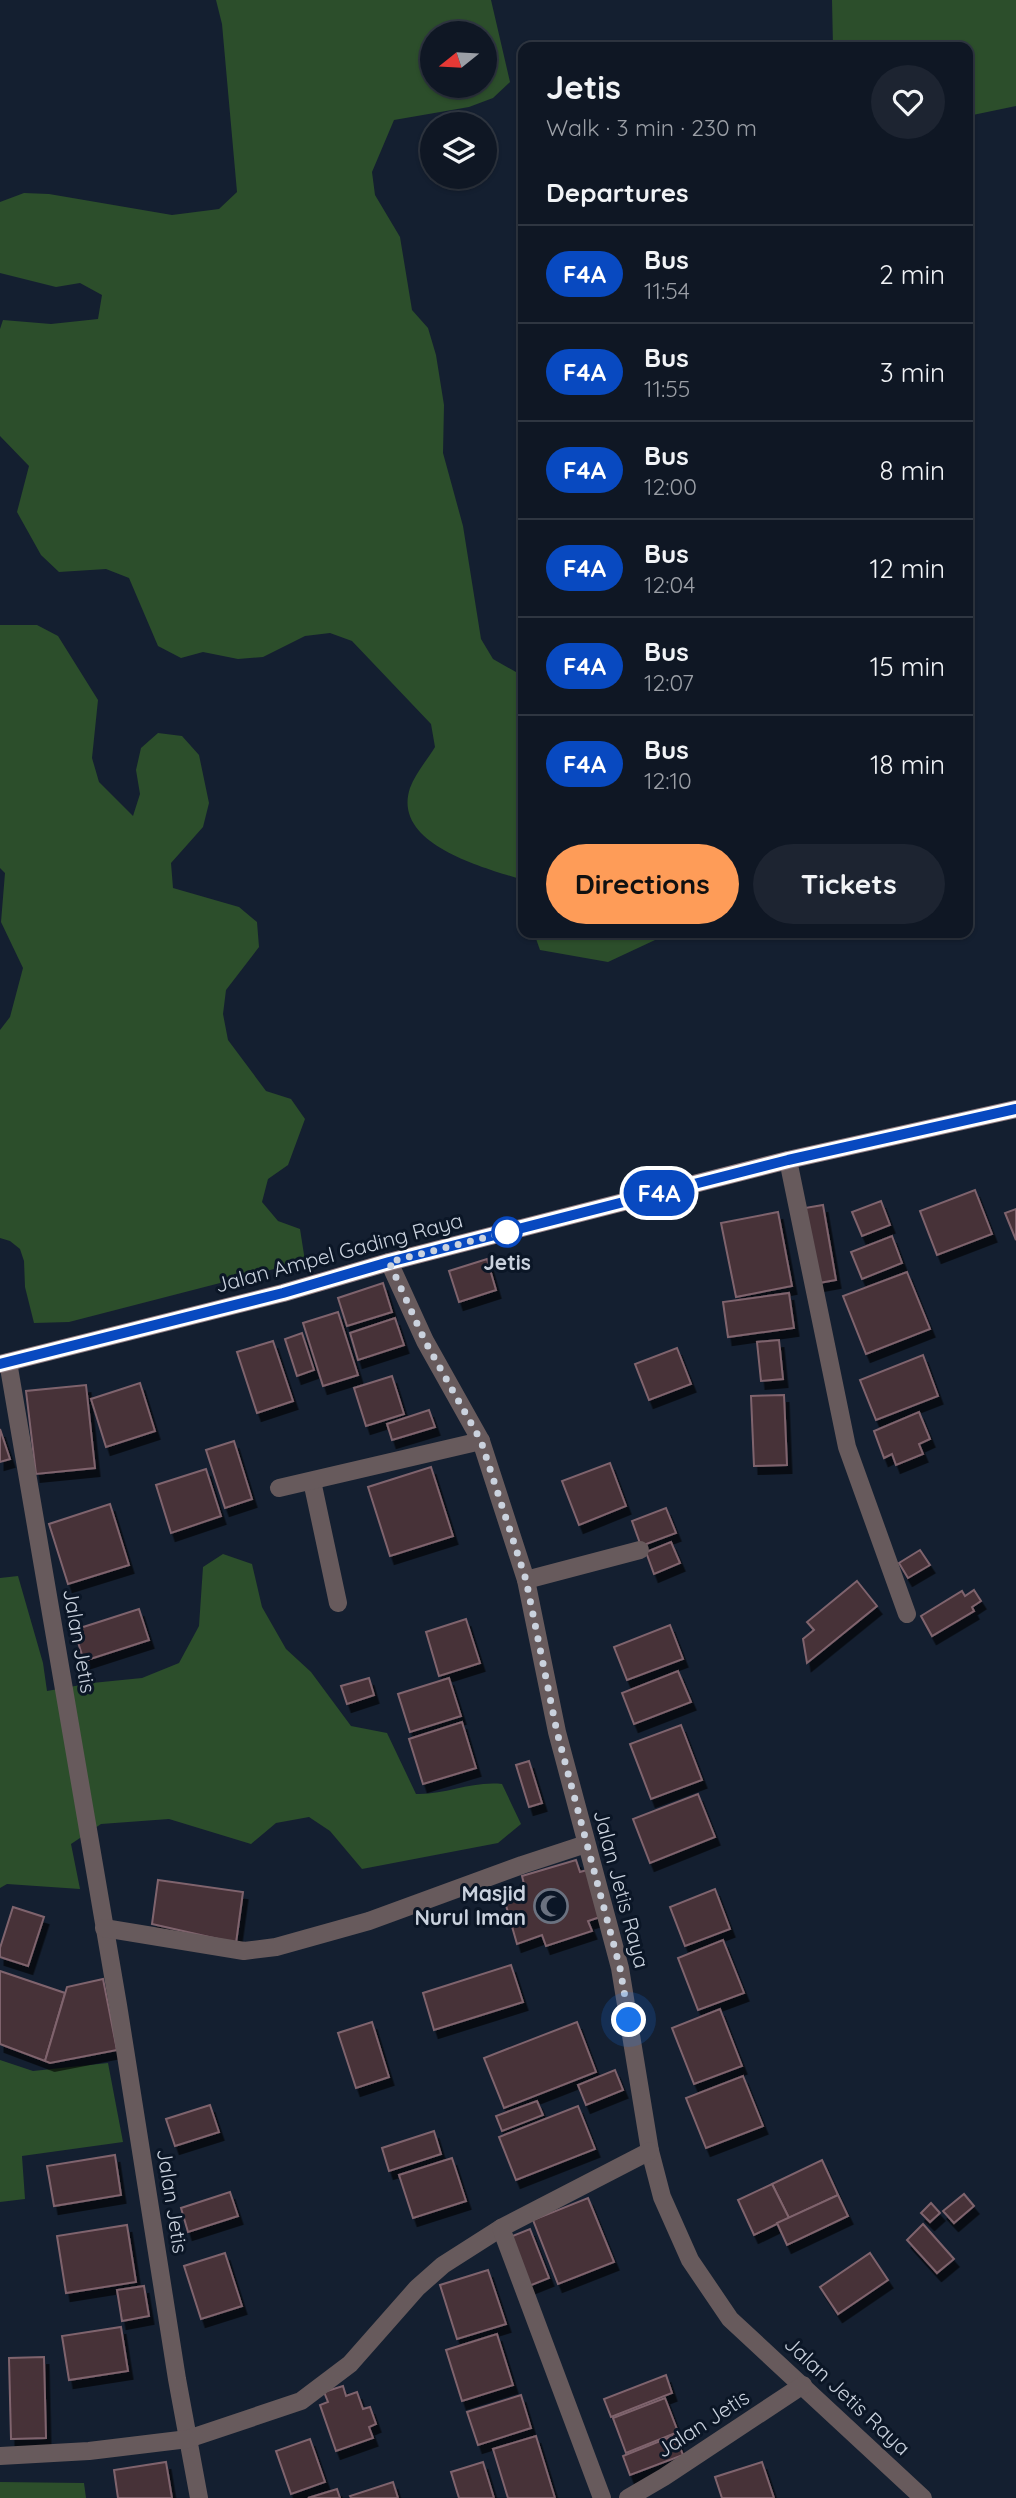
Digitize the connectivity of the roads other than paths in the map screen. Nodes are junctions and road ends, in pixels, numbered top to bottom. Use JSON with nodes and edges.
{"nodes":[{"id":1,"x":1016,"y":1109,"type":"edge"},
{"id":2,"x":788,"y":1160,"type":"junction"},
{"id":3,"x":389,"y":1262,"type":"junction"},
{"id":4,"x":4,"y":1363,"type":"edge"},
{"id":5,"x":481,"y":1441,"type":"junction"},
{"id":6,"x":312,"y":1481,"type":"junction"},
{"id":7,"x":279,"y":1489,"type":"dead end"},
{"id":8,"x":640,"y":1549,"type":"dead end"},
{"id":9,"x":526,"y":1580,"type":"junction"},
{"id":10,"x":338,"y":1603,"type":"dead end"},
{"id":11,"x":907,"y":1614,"type":"dead end"},
{"id":12,"x":586,"y":1844,"type":"junction"},
{"id":13,"x":104,"y":1928,"type":"junction"},
{"id":14,"x":650,"y":2151,"type":"junction"},
{"id":15,"x":501,"y":2228,"type":"junction"},
{"id":16,"x":803,"y":2385,"type":"junction"},
{"id":17,"x":188,"y":2439,"type":"junction"},
{"id":18,"x":0,"y":2456,"type":"edge"},
{"id":19,"x":199,"y":2498,"type":"edge"},
{"id":20,"x":602,"y":2498,"type":"edge"},
{"id":21,"x":628,"y":2498,"type":"edge"},
{"id":22,"x":923,"y":2498,"type":"edge"}],
"edges":[{"from":1,"to":2,"type":"main road","name":"Jalan Ampel Gading Raya"},
{"from":2,"to":3,"type":"main road","name":"Jalan Ampel Gading Raya"},
{"from":2,"to":11,"type":"street"},
{"from":3,"to":4,"type":"main road","name":"Jalan Ampel Gading Raya"},
{"from":3,"to":5,"type":"street","name":"Jalan Jetis Raya"},
{"from":4,"to":13,"type":"street","name":"Jalan Jetis"},
{"from":5,"to":6,"type":"street"},
{"from":5,"to":9,"type":"street","name":"Jalan Jetis Raya"},
{"from":6,"to":7,"type":"street"},
{"from":6,"to":10,"type":"street"},
{"from":8,"to":9,"type":"street"},
{"from":9,"to":12,"type":"street","name":"Jalan Jetis Raya"},
{"from":12,"to":13,"type":"street"},
{"from":12,"to":14,"type":"street","name":"Jalan Jetis Raya"},
{"from":13,"to":17,"type":"street","name":"Jalan Jetis"},
{"from":14,"to":15,"type":"street"},
{"from":14,"to":16,"type":"street","name":"Jalan Jetis Raya"},
{"from":15,"to":17,"type":"street"},
{"from":15,"to":20,"type":"street"},
{"from":16,"to":21,"type":"street","name":"Jalan Jetis"},
{"from":16,"to":22,"type":"street","name":"Jalan Jetis Raya"},
{"from":17,"to":18,"type":"street"},
{"from":17,"to":19,"type":"street","name":"Jalan Jetis"}]}
